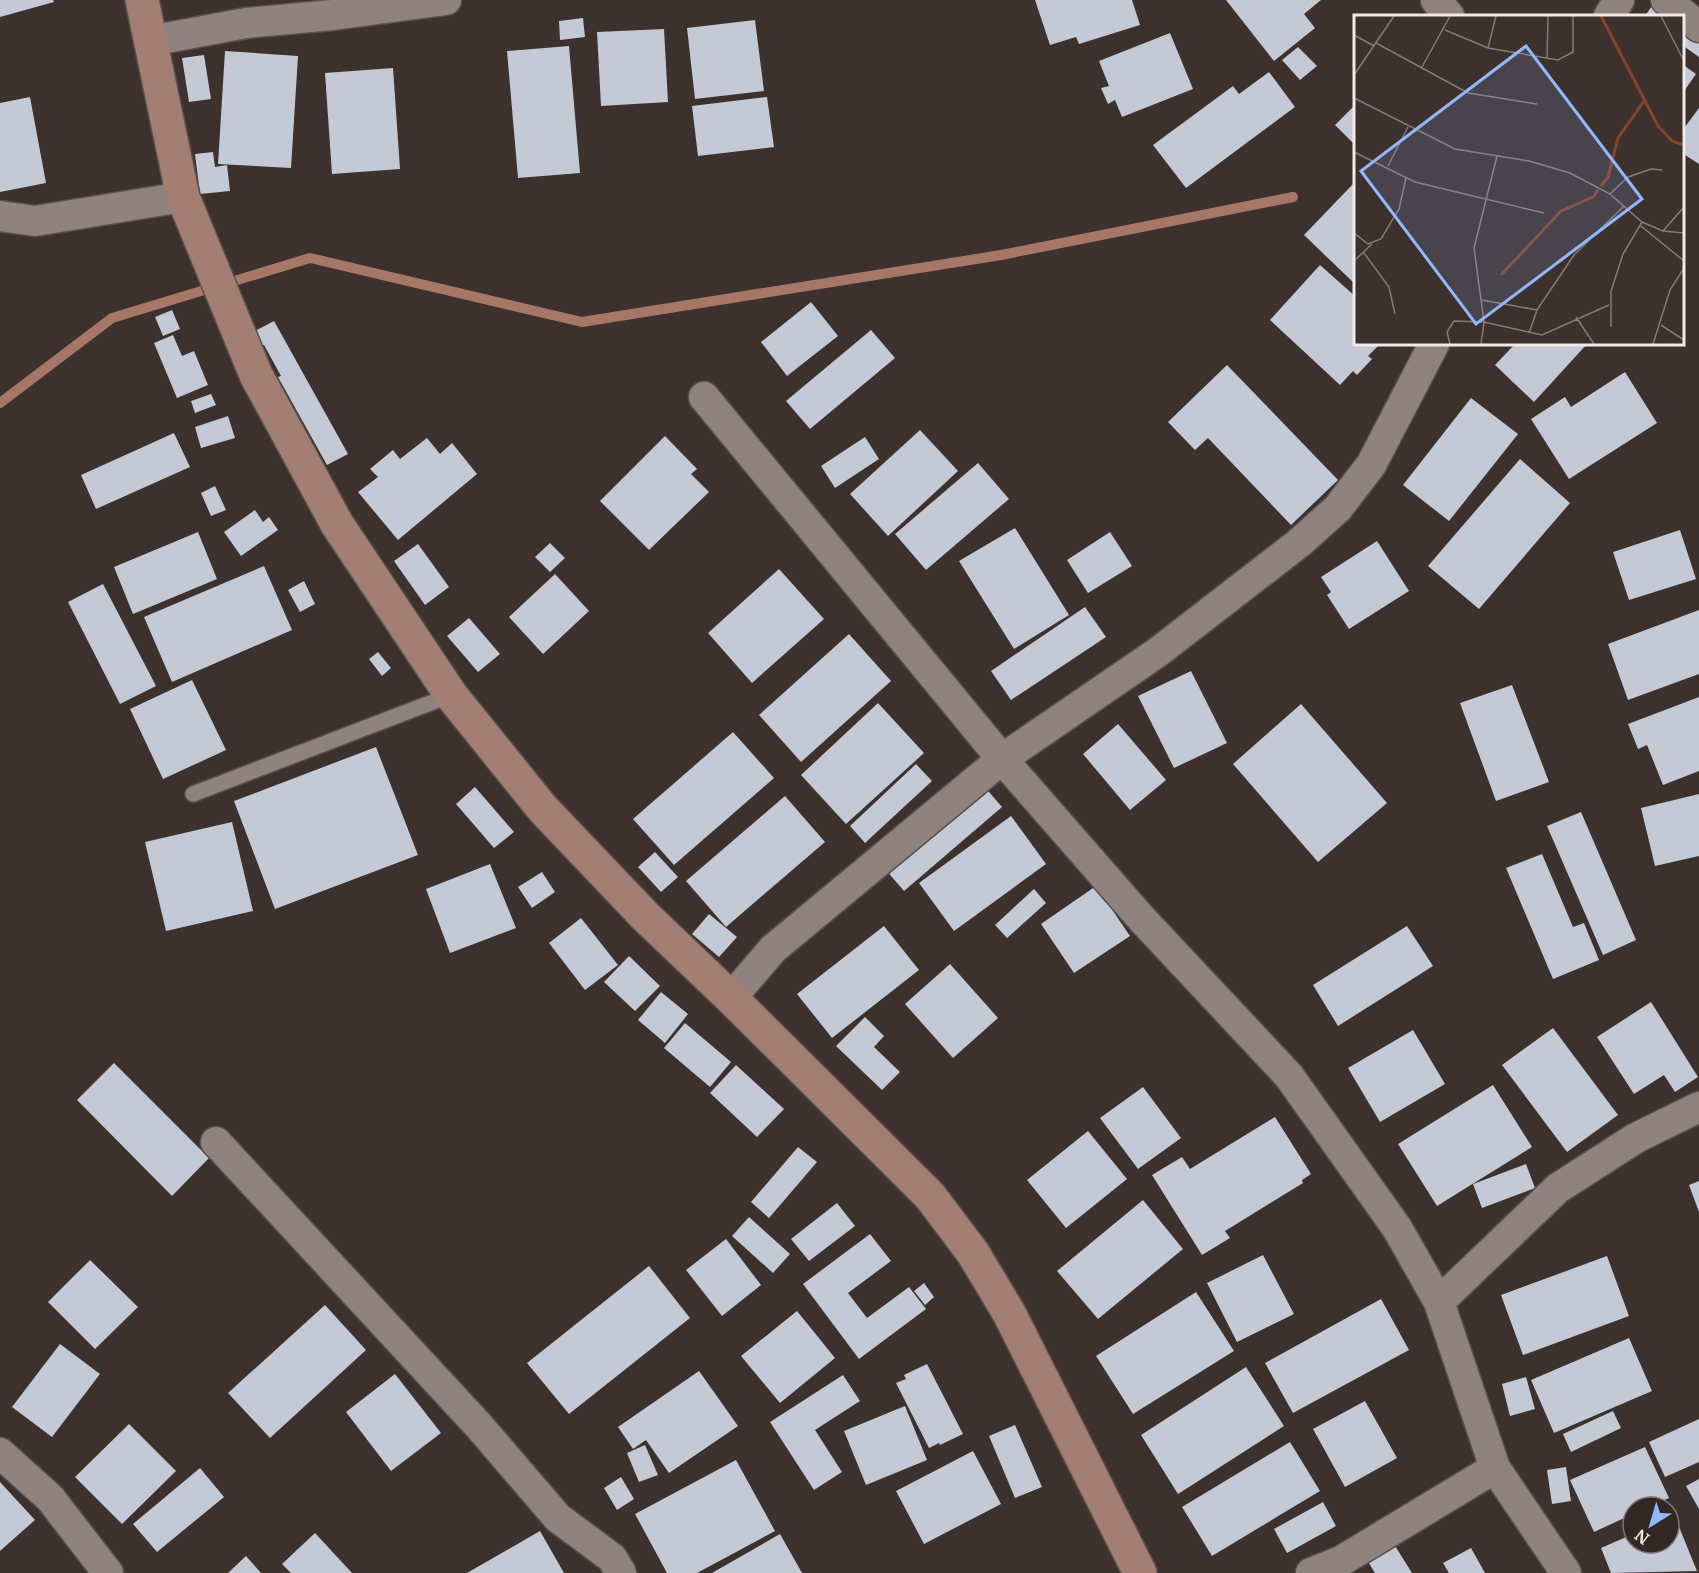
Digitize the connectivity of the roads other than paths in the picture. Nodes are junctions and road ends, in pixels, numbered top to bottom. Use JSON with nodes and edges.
{"nodes":[{"id":1,"x":142,"y":0,"type":"edge"},
{"id":2,"x":446,"y":0,"type":"edge"},
{"id":3,"x":1436,"y":0,"type":"edge"},
{"id":4,"x":1619,"y":0,"type":"edge"},
{"id":5,"x":1666,"y":0,"type":"edge"},
{"id":6,"x":1448,"y":15,"type":"edge"},
{"id":7,"x":1610,"y":15,"type":"edge"},
{"id":8,"x":1699,"y":27,"type":"edge"},
{"id":9,"x":150,"y":41,"type":"junction"},
{"id":10,"x":183,"y":197,"type":"junction"},
{"id":11,"x":0,"y":216,"type":"edge"},
{"id":12,"x":1433,"y":345,"type":"edge"},
{"id":13,"x":704,"y":397,"type":"dead end"},
{"id":14,"x":451,"y":695,"type":"junction"},
{"id":15,"x":1002,"y":759,"type":"junction"},
{"id":16,"x":193,"y":794,"type":"dead end"},
{"id":17,"x":731,"y":998,"type":"junction"},
{"id":18,"x":1699,"y":1107,"type":"edge"},
{"id":19,"x":216,"y":1142,"type":"dead end"},
{"id":20,"x":1439,"y":1302,"type":"junction"},
{"id":21,"x":0,"y":1453,"type":"edge"},
{"id":22,"x":1495,"y":1468,"type":"junction"},
{"id":23,"x":108,"y":1573,"type":"edge"},
{"id":24,"x":621,"y":1573,"type":"edge"},
{"id":25,"x":1140,"y":1573,"type":"edge"},
{"id":26,"x":1311,"y":1573,"type":"edge"},
{"id":27,"x":1566,"y":1573,"type":"edge"}],
"edges":[{"from":1,"to":9,"type":"street"},
{"from":2,"to":9,"type":"street"},
{"from":3,"to":6,"type":"street"},
{"from":4,"to":7,"type":"street"},
{"from":5,"to":8,"type":"street"},
{"from":9,"to":10,"type":"street"},
{"from":10,"to":11,"type":"street"},
{"from":10,"to":14,"type":"street"},
{"from":12,"to":15,"type":"street"},
{"from":13,"to":15,"type":"street"},
{"from":14,"to":16,"type":"lane"},
{"from":14,"to":17,"type":"street"},
{"from":15,"to":17,"type":"street"},
{"from":15,"to":20,"type":"street"},
{"from":17,"to":25,"type":"street"},
{"from":18,"to":20,"type":"street"},
{"from":19,"to":24,"type":"street"},
{"from":20,"to":22,"type":"street"},
{"from":21,"to":23,"type":"street"},
{"from":22,"to":26,"type":"street"},
{"from":22,"to":27,"type":"street"}]}
